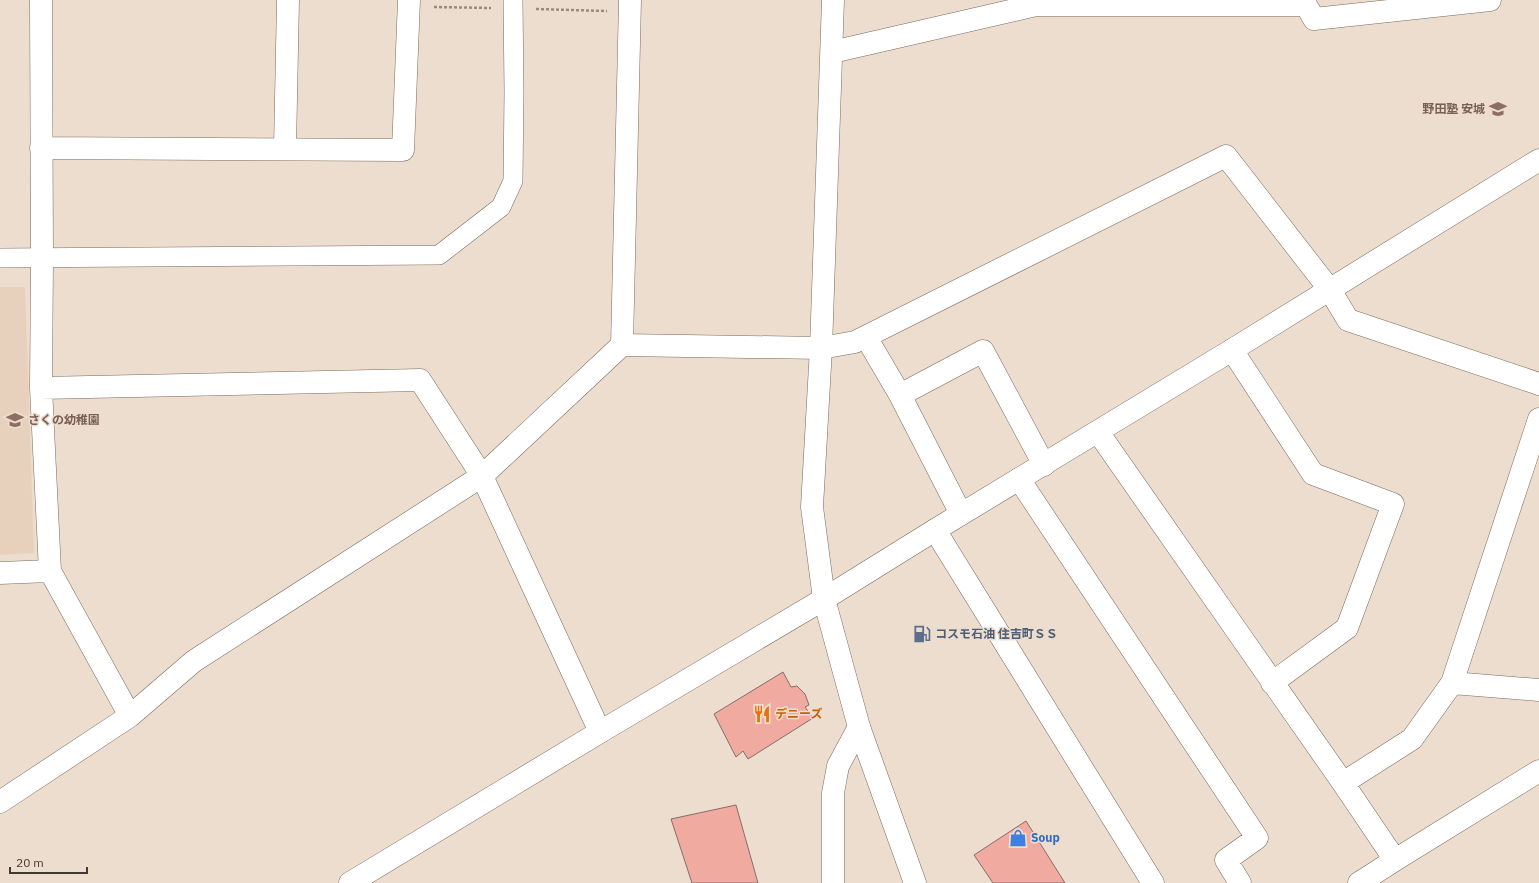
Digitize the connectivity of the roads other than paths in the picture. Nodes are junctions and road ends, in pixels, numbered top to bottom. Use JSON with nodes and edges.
{"nodes":[{"id":1,"x":40,"y":0,"type":"edge"},
{"id":2,"x":288,"y":0,"type":"edge"},
{"id":3,"x":409,"y":0,"type":"edge"},
{"id":4,"x":513,"y":0,"type":"edge"},
{"id":5,"x":630,"y":0,"type":"edge"},
{"id":6,"x":833,"y":0,"type":"edge"},
{"id":7,"x":1490,"y":0,"type":"edge"},
{"id":8,"x":1115,"y":2,"type":"edge"},
{"id":9,"x":1306,"y":2,"type":"edge"},
{"id":10,"x":832,"y":52,"type":"junction"},
{"id":11,"x":41,"y":148,"type":"junction"},
{"id":12,"x":285,"y":148,"type":"junction"},
{"id":13,"x":1539,"y":160,"type":"edge"},
{"id":14,"x":0,"y":258,"type":"edge"},
{"id":15,"x":42,"y":259,"type":"junction"},
{"id":16,"x":1330,"y":290,"type":"junction"},
{"id":17,"x":866,"y":337,"type":"junction"},
{"id":18,"x":622,"y":345,"type":"junction"},
{"id":19,"x":821,"y":348,"type":"junction"},
{"id":20,"x":1232,"y":350,"type":"junction"},
{"id":21,"x":1539,"y":384,"type":"edge"},
{"id":22,"x":41,"y":388,"type":"junction"},
{"id":23,"x":900,"y":395,"type":"junction"},
{"id":24,"x":1539,"y":419,"type":"edge"},
{"id":25,"x":1098,"y":432,"type":"junction"},
{"id":26,"x":1044,"y":465,"type":"junction"},
{"id":27,"x":482,"y":476,"type":"junction"},
{"id":28,"x":1019,"y":479,"type":"junction"},
{"id":29,"x":961,"y":514,"type":"junction"},
{"id":30,"x":935,"y":530,"type":"junction"},
{"id":31,"x":50,"y":571,"type":"junction"},
{"id":32,"x":0,"y":573,"type":"edge"},
{"id":33,"x":824,"y":599,"type":"junction"},
{"id":34,"x":1272,"y":683,"type":"junction"},
{"id":35,"x":1452,"y":683,"type":"junction"},
{"id":36,"x":1539,"y":690,"type":"edge"},
{"id":37,"x":130,"y":716,"type":"junction"},
{"id":38,"x":859,"y":727,"type":"junction"},
{"id":39,"x":600,"y":732,"type":"junction"},
{"id":40,"x":1539,"y":771,"type":"edge"},
{"id":41,"x":1343,"y":783,"type":"junction"},
{"id":42,"x":0,"y":802,"type":"edge"},
{"id":43,"x":1395,"y":860,"type":"junction"},
{"id":44,"x":350,"y":883,"type":"edge"},
{"id":45,"x":833,"y":883,"type":"edge"},
{"id":46,"x":916,"y":883,"type":"edge"},
{"id":47,"x":1153,"y":883,"type":"edge"},
{"id":48,"x":1240,"y":883,"type":"edge"},
{"id":49,"x":1359,"y":883,"type":"edge"}],
"edges":[{"from":1,"to":11,"type":"street"},
{"from":2,"to":12,"type":"street"},
{"from":3,"to":12,"type":"street"},
{"from":4,"to":15,"type":"street"},
{"from":5,"to":18,"type":"street"},
{"from":6,"to":10,"type":"street"},
{"from":7,"to":9,"type":"street"},
{"from":8,"to":9,"type":"street"},
{"from":8,"to":10,"type":"street"},
{"from":10,"to":19,"type":"street"},
{"from":11,"to":12,"type":"street"},
{"from":11,"to":15,"type":"street"},
{"from":13,"to":16,"type":"street"},
{"from":14,"to":15,"type":"street"},
{"from":15,"to":22,"type":"street"},
{"from":16,"to":17,"type":"street"},
{"from":16,"to":20,"type":"street"},
{"from":16,"to":21,"type":"street"},
{"from":17,"to":19,"type":"street"},
{"from":17,"to":23,"type":"street"},
{"from":18,"to":19,"type":"street"},
{"from":18,"to":27,"type":"street"},
{"from":19,"to":33,"type":"street"},
{"from":20,"to":25,"type":"street"},
{"from":20,"to":34,"type":"street"},
{"from":22,"to":27,"type":"street"},
{"from":22,"to":31,"type":"street"},
{"from":23,"to":26,"type":"street"},
{"from":23,"to":29,"type":"street"},
{"from":24,"to":35,"type":"street"},
{"from":25,"to":26,"type":"street"},
{"from":25,"to":34,"type":"street"},
{"from":26,"to":28,"type":"street"},
{"from":27,"to":37,"type":"street"},
{"from":27,"to":39,"type":"street"},
{"from":28,"to":29,"type":"street"},
{"from":28,"to":48,"type":"street"},
{"from":29,"to":30,"type":"street"},
{"from":30,"to":33,"type":"street"},
{"from":30,"to":47,"type":"street"},
{"from":31,"to":32,"type":"street"},
{"from":31,"to":37,"type":"street"},
{"from":33,"to":38,"type":"street"},
{"from":33,"to":39,"type":"street"},
{"from":34,"to":41,"type":"street"},
{"from":35,"to":36,"type":"street"},
{"from":35,"to":41,"type":"street"},
{"from":37,"to":42,"type":"street"},
{"from":38,"to":45,"type":"street"},
{"from":38,"to":46,"type":"street"},
{"from":39,"to":44,"type":"street"},
{"from":40,"to":43,"type":"street"},
{"from":41,"to":43,"type":"street"},
{"from":43,"to":49,"type":"street"}]}
